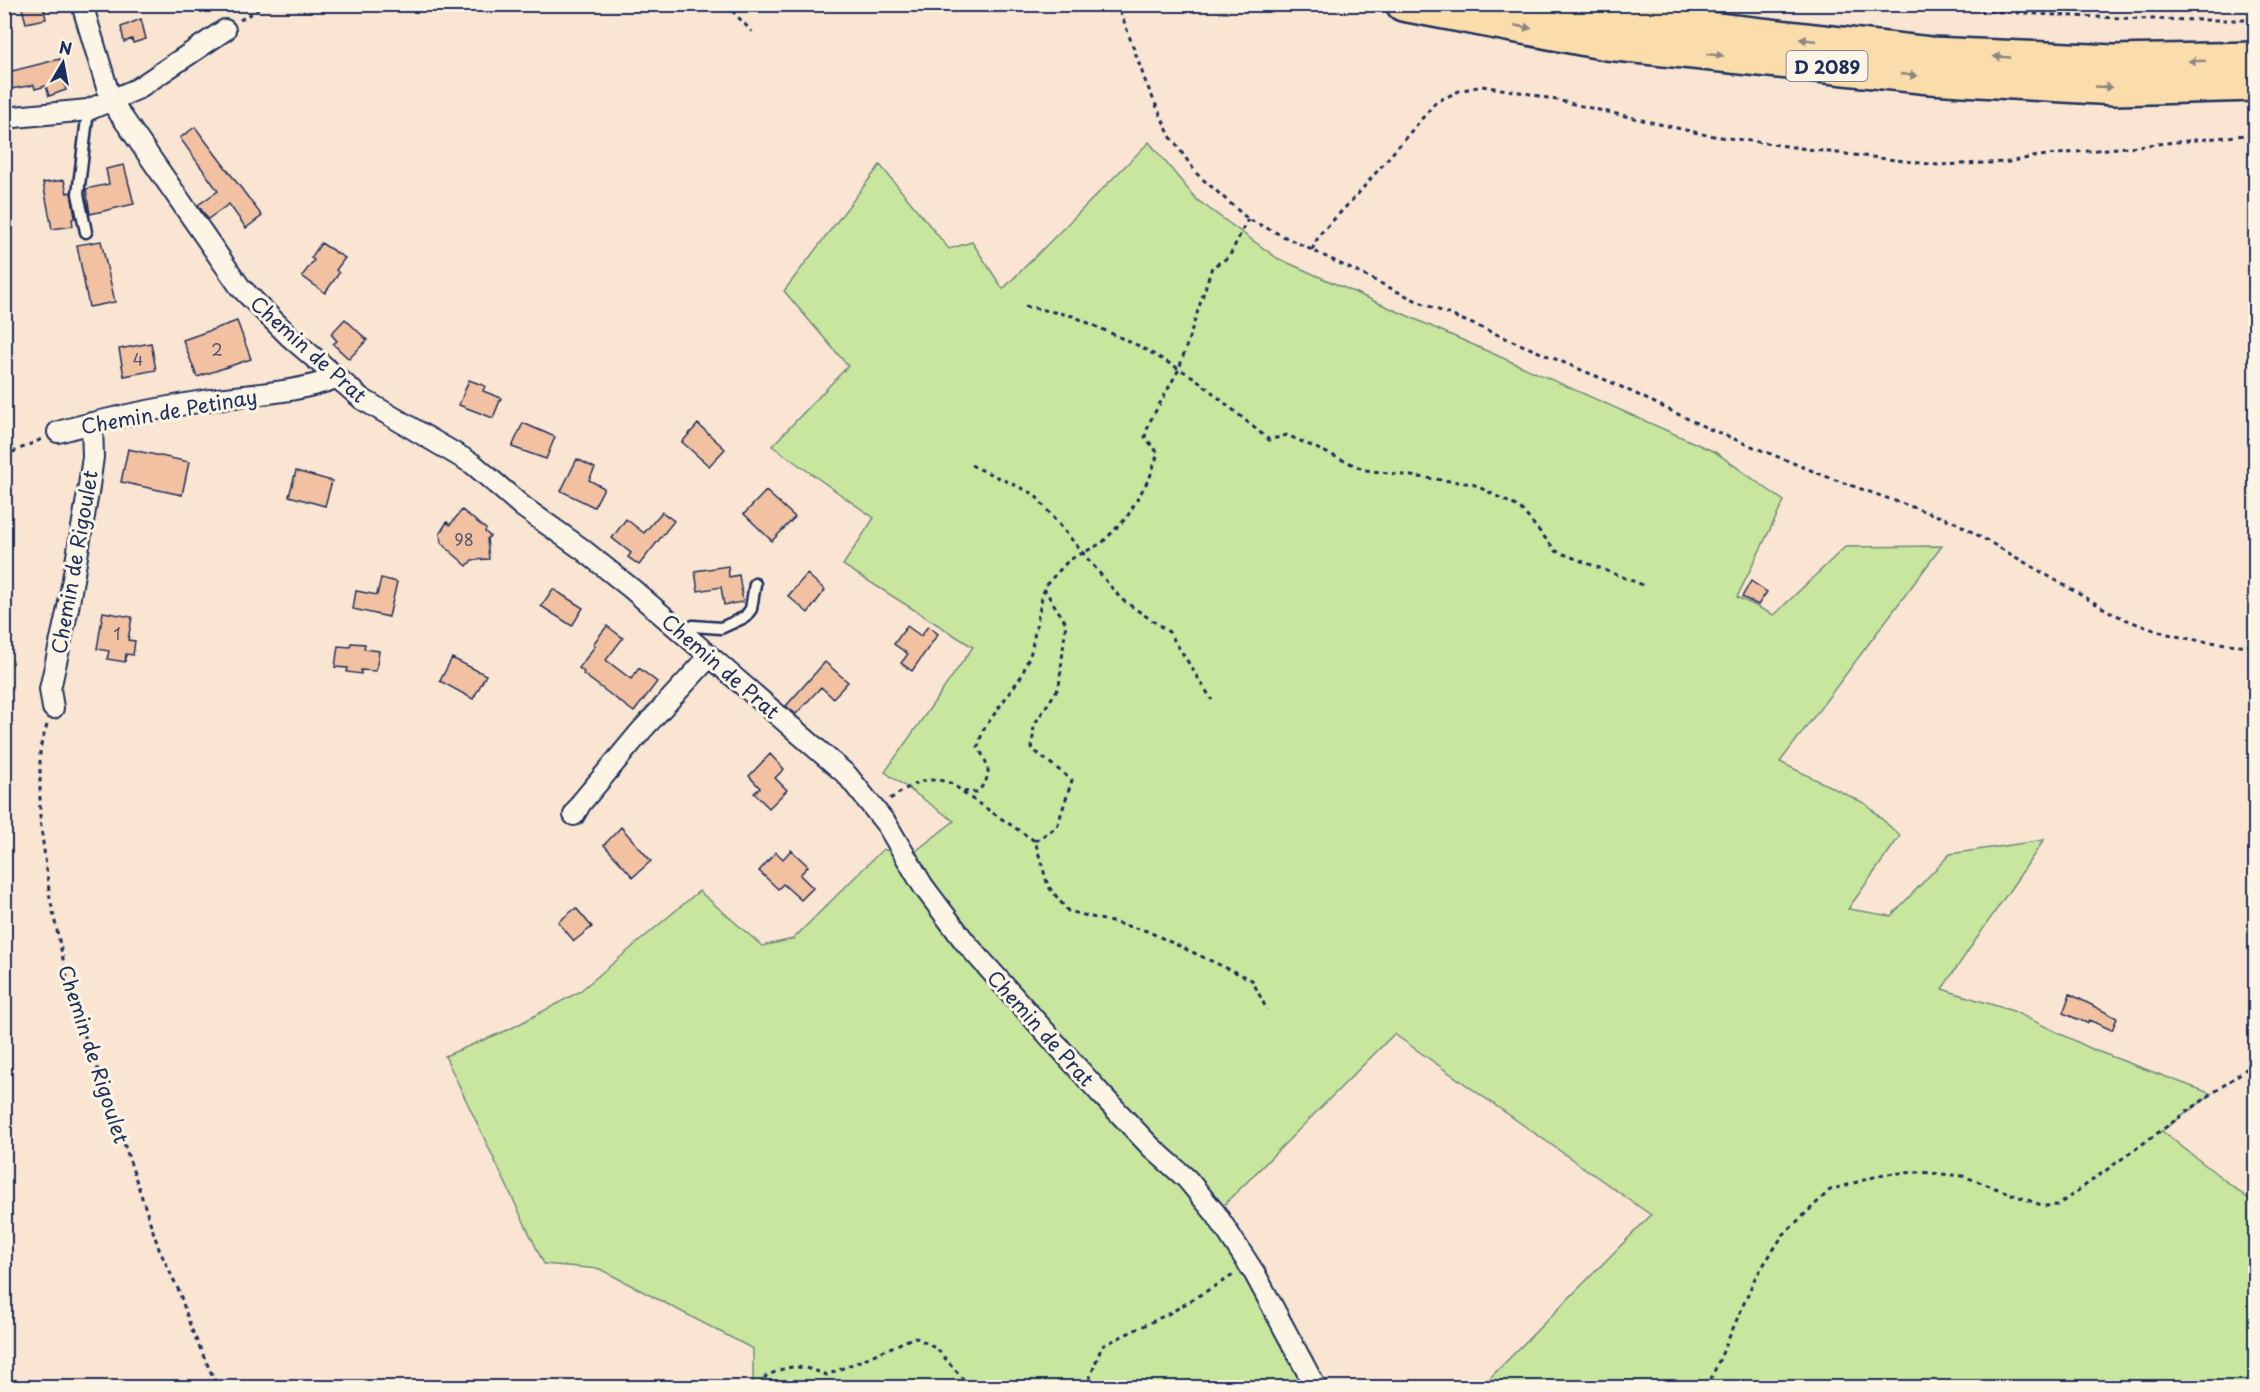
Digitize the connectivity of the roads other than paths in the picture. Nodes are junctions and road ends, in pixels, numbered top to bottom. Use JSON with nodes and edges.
{"nodes":[{"id":1,"x":82,"y":4,"type":"edge"},
{"id":2,"x":1403,"y":4,"type":"edge"},
{"id":3,"x":1538,"y":4,"type":"edge"},
{"id":4,"x":225,"y":30,"type":"road end"},
{"id":5,"x":2256,"y":59,"type":"edge"},
{"id":6,"x":2256,"y":84,"type":"edge"},
{"id":7,"x":111,"y":101,"type":"junction"},
{"id":8,"x":88,"y":110,"type":"junction"},
{"id":9,"x":4,"y":118,"type":"edge"},
{"id":10,"x":86,"y":232,"type":"dead end"},
{"id":11,"x":336,"y":378,"type":"junction"},
{"id":12,"x":92,"y":423,"type":"junction"},
{"id":13,"x":58,"y":432,"type":"road end"},
{"id":14,"x":755,"y":585,"type":"dead end"},
{"id":15,"x":682,"y":633,"type":"junction"},
{"id":16,"x":710,"y":657,"type":"junction"},
{"id":17,"x":53,"y":708,"type":"road end"},
{"id":18,"x":574,"y":815,"type":"dead end"},
{"id":19,"x":1316,"y":1388,"type":"edge"}],
"edges":[{"from":1,"to":7,"type":"street","name":"Chemin de Prat"},
{"from":2,"to":6,"type":"highway","number":"D 2089","one_way":true},
{"from":5,"to":3,"type":"highway","number":"D 2089","one_way":true},
{"from":4,"to":7,"type":"street"},
{"from":7,"to":8,"type":"street"},
{"from":7,"to":11,"type":"street","name":"Chemin de Prat"},
{"from":8,"to":9,"type":"street"},
{"from":8,"to":10,"type":"lane"},
{"from":11,"to":12,"type":"street","name":"Chemin de Petinay"},
{"from":11,"to":15,"type":"street","name":"Chemin de Prat"},
{"from":12,"to":13,"type":"street","name":"Chemin de Petinay"},
{"from":12,"to":17,"type":"street","name":"Chemin de Rigoulet"},
{"from":14,"to":15,"type":"lane"},
{"from":15,"to":16,"type":"street","name":"Chemin de Prat"},
{"from":16,"to":18,"type":"street"},
{"from":16,"to":19,"type":"street","name":"Chemin de Prat"}]}
